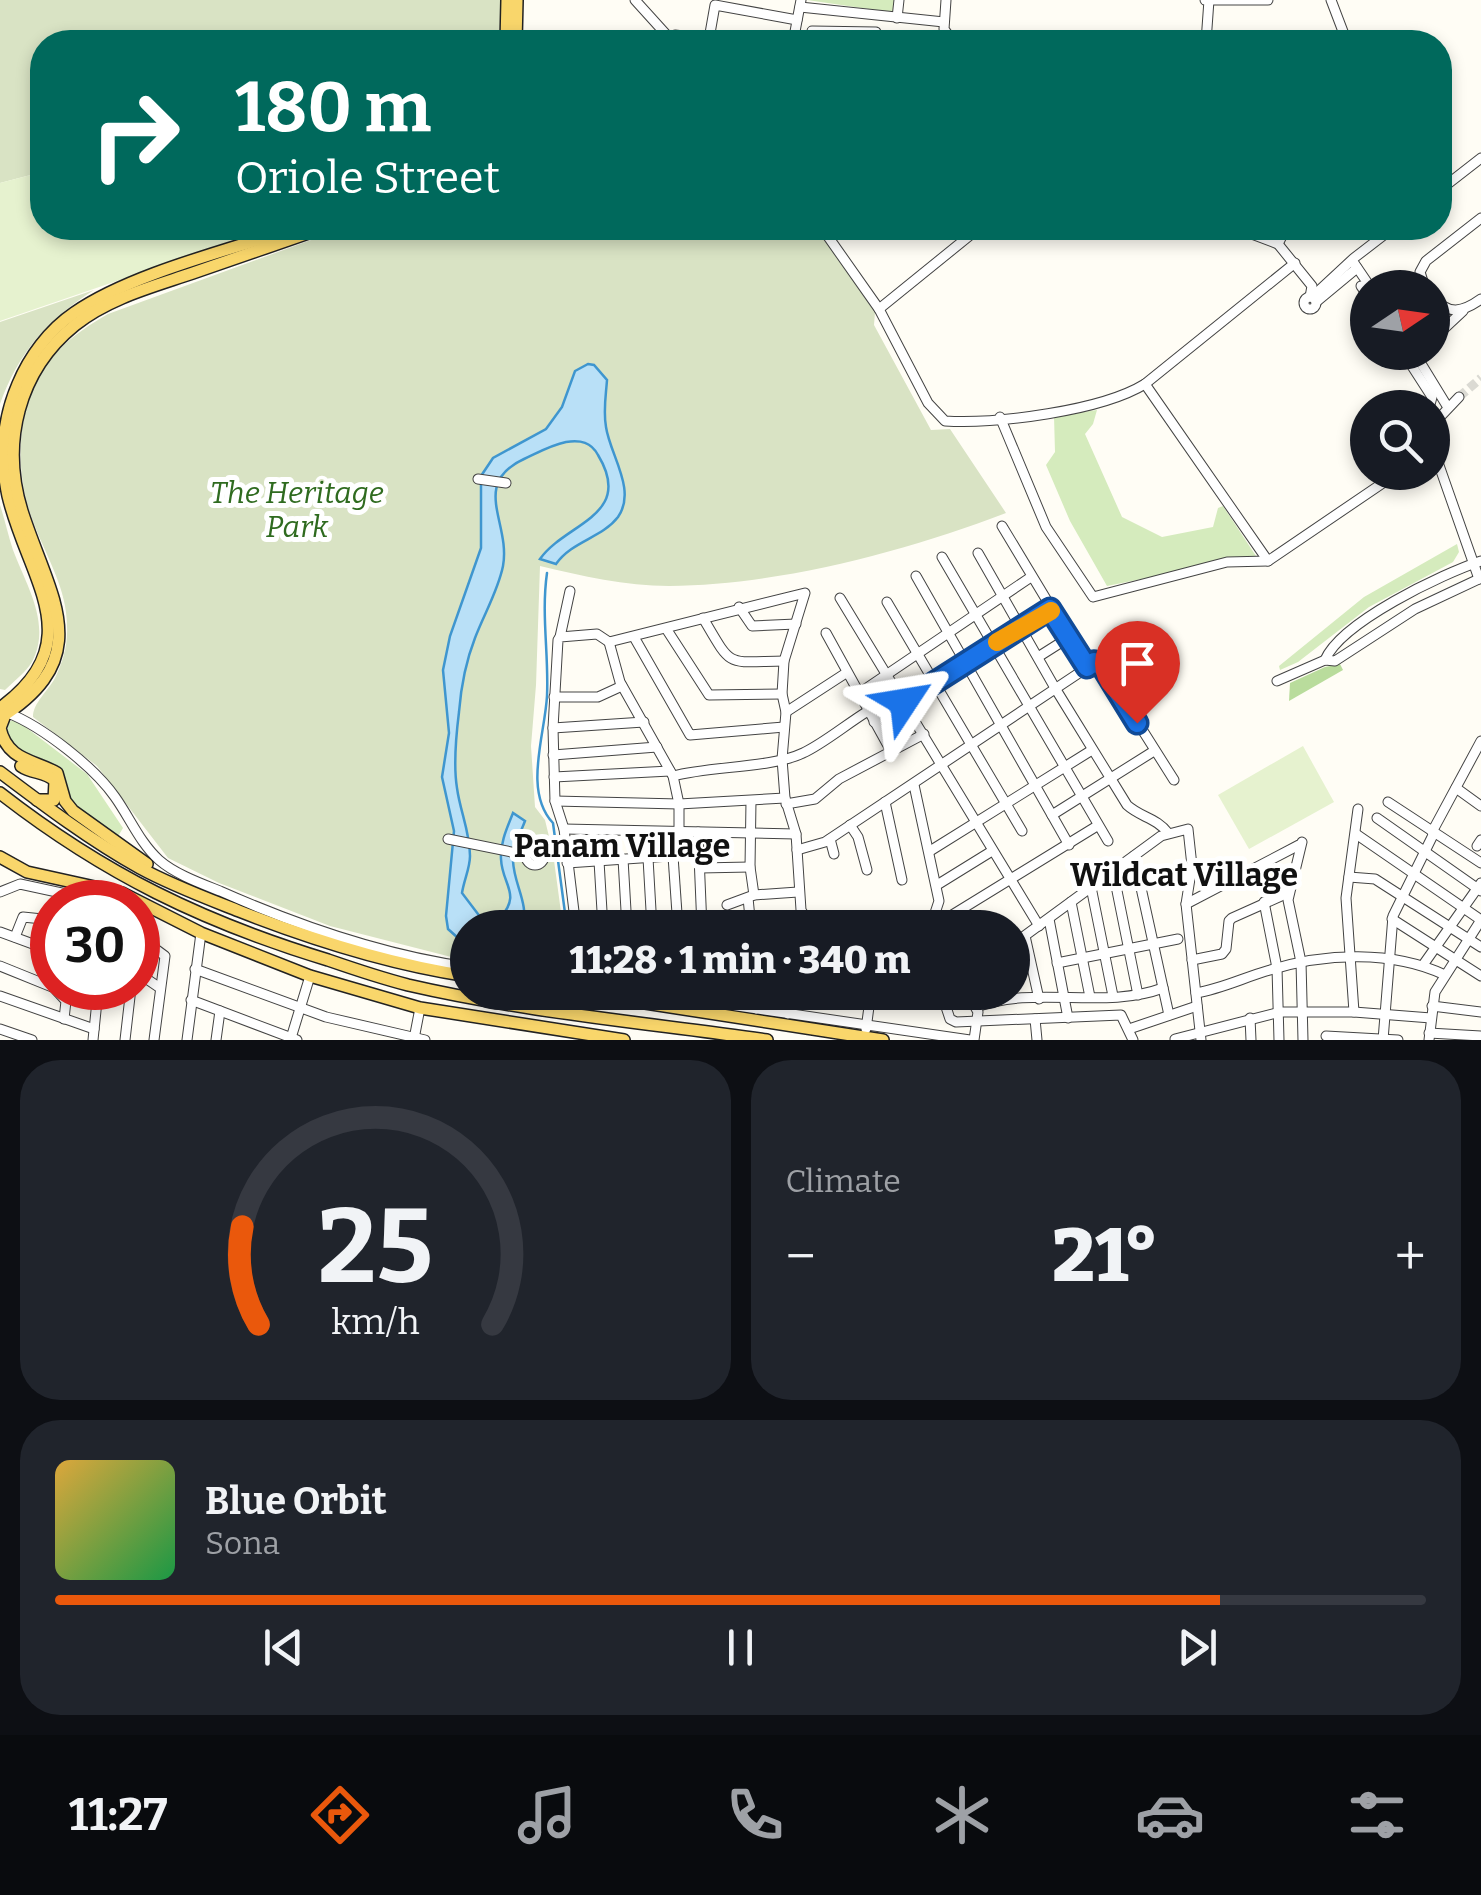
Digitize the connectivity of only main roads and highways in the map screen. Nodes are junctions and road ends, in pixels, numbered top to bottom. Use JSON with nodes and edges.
{"nodes":[{"id":1,"x":507,"y":0,"type":"edge"},
{"id":2,"x":517,"y":0,"type":"edge"},
{"id":3,"x":506,"y":30,"type":"edge"},
{"id":4,"x":516,"y":30,"type":"edge"},
{"id":5,"x":260,"y":240,"type":"edge"},
{"id":6,"x":289,"y":240,"type":"edge"},
{"id":7,"x":34,"y":362,"type":"junction"},
{"id":8,"x":9,"y":472,"type":"junction"},
{"id":9,"x":3,"y":711,"type":"edge"},
{"id":10,"x":0,"y":746,"type":"edge"},
{"id":11,"x":0,"y":772,"type":"edge"},
{"id":12,"x":0,"y":793,"type":"edge"},
{"id":13,"x":37,"y":800,"type":"junction"},
{"id":14,"x":0,"y":853,"type":"edge"},
{"id":15,"x":124,"y":858,"type":"junction"},
{"id":16,"x":116,"y":872,"type":"junction"},
{"id":17,"x":90,"y":880,"type":"edge"},
{"id":18,"x":129,"y":880,"type":"edge"},
{"id":19,"x":179,"y":886,"type":"junction"},
{"id":20,"x":160,"y":896,"type":"edge"},
{"id":21,"x":450,"y":973,"type":"edge"},
{"id":22,"x":709,"y":1010,"type":"edge"},
{"id":23,"x":557,"y":1035,"type":"edge"},
{"id":24,"x":624,"y":1040,"type":"edge"},
{"id":25,"x":767,"y":1040,"type":"edge"},
{"id":26,"x":883,"y":1040,"type":"edge"}],
"edges":[{"from":1,"to":3,"type":"main road"},
{"from":2,"to":4,"type":"main road"},
{"from":5,"to":7,"type":"main road"},
{"from":6,"to":7,"type":"main road"},
{"from":7,"to":8,"type":"main road"},
{"from":8,"to":9,"type":"main road"},
{"from":8,"to":9,"type":"main road"},
{"from":9,"to":19,"type":"main road"},
{"from":10,"to":13,"type":"main road"},
{"from":11,"to":13,"type":"main road"},
{"from":12,"to":16,"type":"main road"},
{"from":13,"to":15,"type":"main road"},
{"from":14,"to":17,"type":"main road"},
{"from":14,"to":23,"type":"main road"},
{"from":15,"to":16,"type":"main road"},
{"from":15,"to":19,"type":"main road"},
{"from":16,"to":18,"type":"main road"},
{"from":19,"to":21,"type":"main road"},
{"from":20,"to":25,"type":"main road"},
{"from":22,"to":26,"type":"main road"},
{"from":23,"to":24,"type":"main road"}]}
